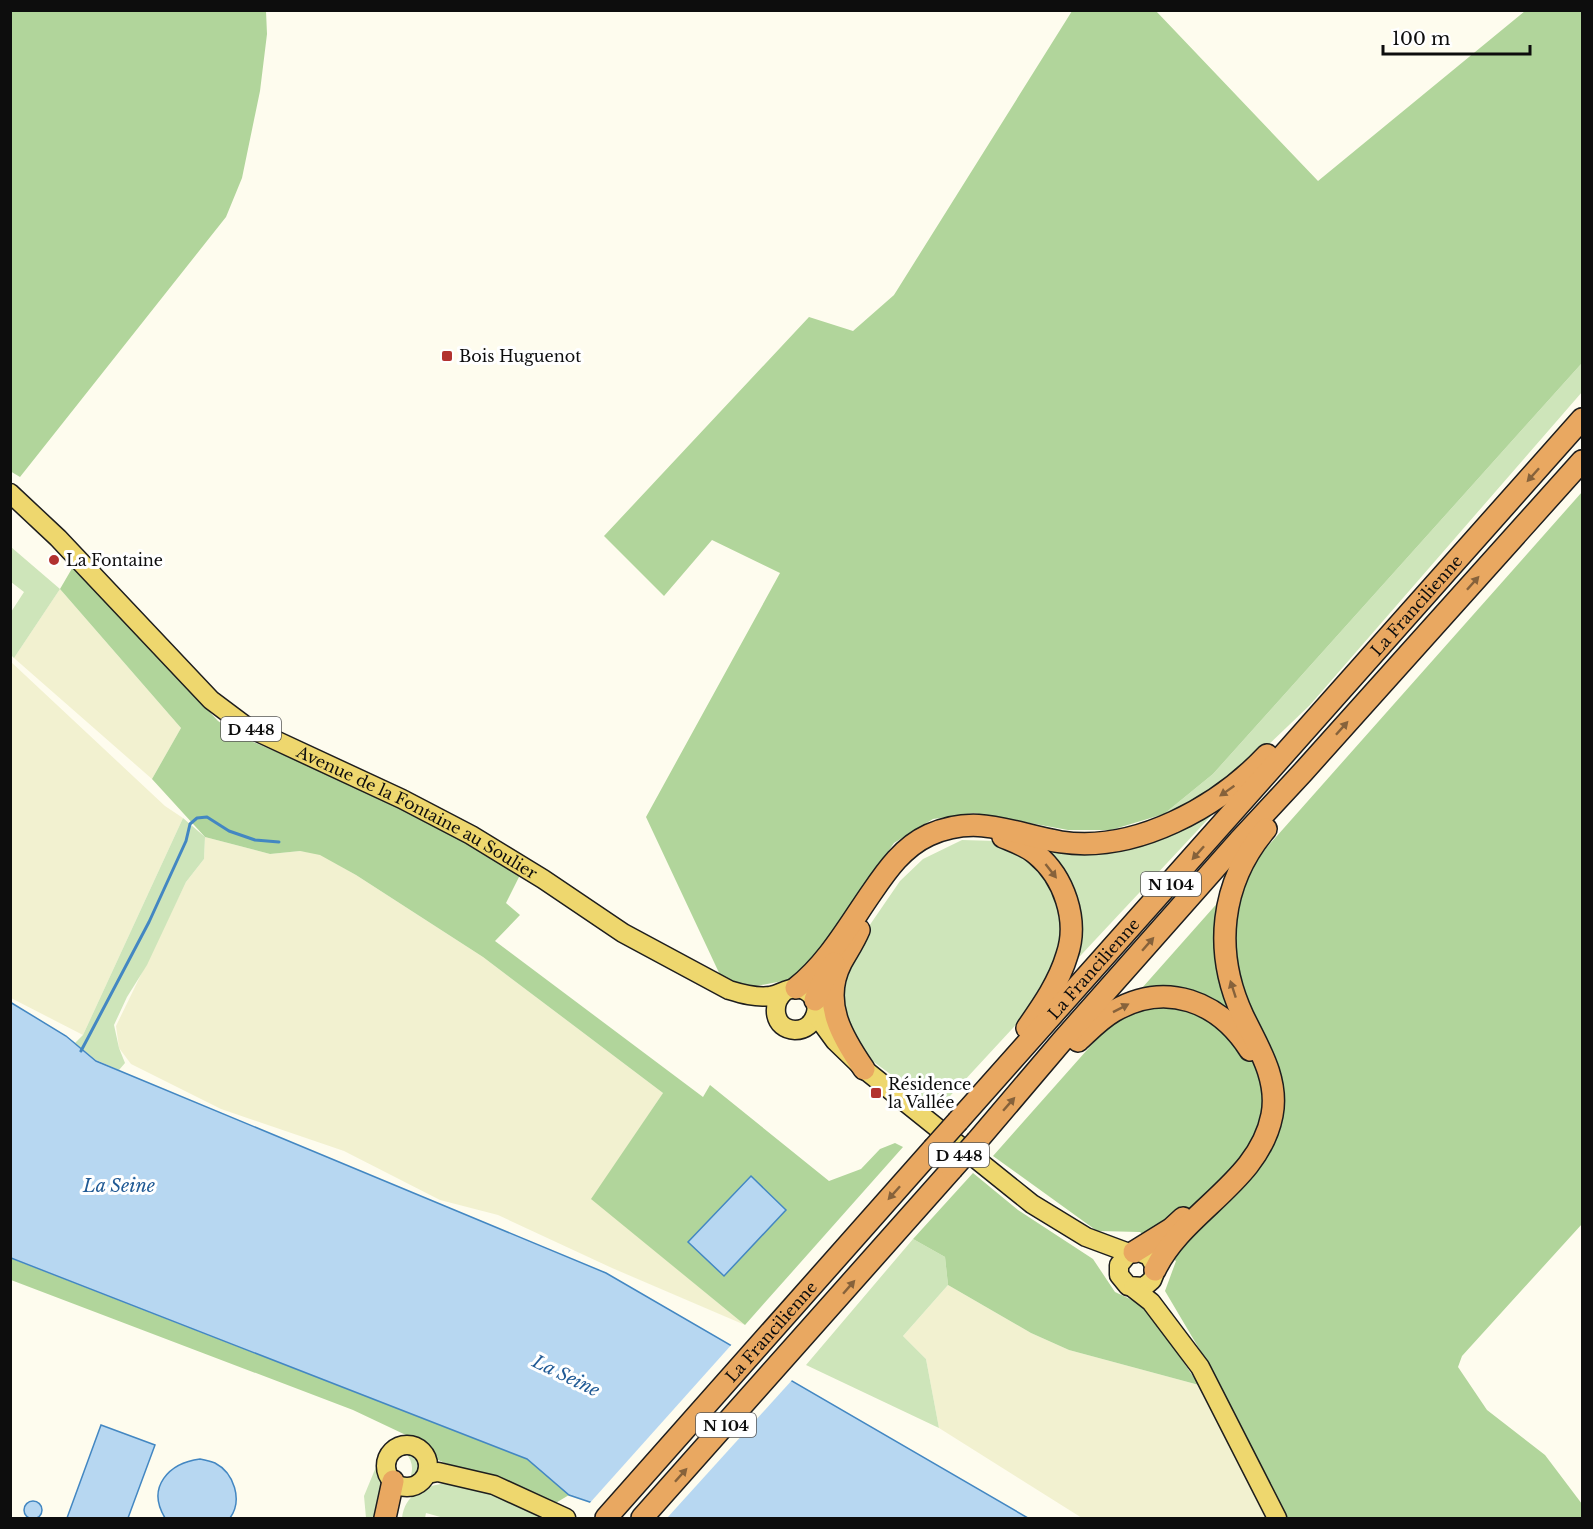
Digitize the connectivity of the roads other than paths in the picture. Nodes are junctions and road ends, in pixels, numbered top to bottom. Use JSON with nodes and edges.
{"nodes":[{"id":1,"x":1582,"y":419,"type":"edge"},
{"id":2,"x":1582,"y":461,"type":"edge"},
{"id":3,"x":10,"y":493,"type":"edge"},
{"id":4,"x":1319,"y":714,"type":"junction"},
{"id":5,"x":1303,"y":772,"type":"junction"},
{"id":6,"x":859,"y":930,"type":"junction"},
{"id":7,"x":790,"y":990,"type":"junction"},
{"id":8,"x":746,"y":995,"type":"junction"},
{"id":9,"x":816,"y":1008,"type":"junction"},
{"id":10,"x":780,"y":1023,"type":"junction"},
{"id":11,"x":803,"y":1028,"type":"junction"},
{"id":12,"x":1020,"y":1051,"type":"junction"},
{"id":13,"x":1041,"y":1067,"type":"junction"},
{"id":14,"x":864,"y":1069,"type":"junction"},
{"id":15,"x":1131,"y":1252,"type":"junction"},
{"id":16,"x":1154,"y":1273,"type":"junction"},
{"id":17,"x":1119,"y":1275,"type":"junction"},
{"id":18,"x":1133,"y":1288,"type":"junction"},
{"id":19,"x":1164,"y":1319,"type":"junction"},
{"id":20,"x":427,"y":1473,"type":"junction"},
{"id":21,"x":646,"y":1473,"type":"junction"},
{"id":22,"x":401,"y":1484,"type":"junction"},
{"id":23,"x":385,"y":1518,"type":"edge"},
{"id":24,"x":394,"y":1518,"type":"edge"},
{"id":25,"x":566,"y":1518,"type":"edge"},
{"id":26,"x":591,"y":1518,"type":"edge"},
{"id":27,"x":606,"y":1518,"type":"edge"},
{"id":28,"x":642,"y":1518,"type":"edge"},
{"id":29,"x":1277,"y":1518,"type":"edge"}],
"edges":[{"from":1,"to":4,"type":"highway","name":"La Francilienne","number":"N 104","one_way":true},
{"from":5,"to":2,"type":"highway","name":"La Francilienne","number":"N 104","one_way":true},
{"from":3,"to":8,"type":"main road","name":"Avenue de la Fontaine au Soulier","number":"D 448"},
{"from":4,"to":7,"type":"highway","one_way":true},
{"from":4,"to":12,"type":"highway","name":"La Francilienne","number":"N 104","one_way":true},
{"from":13,"to":5,"type":"highway","name":"La Francilienne","number":"N 104","one_way":true},
{"from":16,"to":5,"type":"highway","one_way":true},
{"from":6,"to":9,"type":"highway"},
{"from":6,"to":12,"type":"highway","one_way":true},
{"from":6,"to":14,"type":"highway"},
{"from":7,"to":8,"type":"main road","name":"Avenue de la Fontaine au Soulier","number":"D 448"},
{"from":7,"to":9,"type":"main road"},
{"from":7,"to":10,"type":"main road"},
{"from":8,"to":10,"type":"main road","name":"Avenue de la Fontaine au Soulier","number":"D 448"},
{"from":9,"to":11,"type":"main road"},
{"from":9,"to":14,"type":"main road","number":"D 448"},
{"from":10,"to":11,"type":"main road"},
{"from":11,"to":17,"type":"main road","number":"D 448"},
{"from":12,"to":21,"type":"highway","name":"La Francilienne","number":"N 104","one_way":true,"bridge":true},
{"from":13,"to":15,"type":"highway","one_way":true},
{"from":28,"to":13,"type":"highway","name":"La Francilienne","number":"N 104","one_way":true,"bridge":true},
{"from":14,"to":15,"type":"main road","number":"D 448"},
{"from":15,"to":16,"type":"main road"},
{"from":15,"to":17,"type":"main road"},
{"from":16,"to":18,"type":"main road"},
{"from":16,"to":19,"type":"main road"},
{"from":17,"to":18,"type":"main road"},
{"from":18,"to":19,"type":"main road"},
{"from":19,"to":29,"type":"main road"},
{"from":20,"to":22,"type":"main road"},
{"from":20,"to":22,"type":"main road"},
{"from":20,"to":25,"type":"main road"},
{"from":21,"to":26,"type":"highway"},
{"from":21,"to":27,"type":"highway","name":"La Francilienne","number":"N 104"},
{"from":22,"to":23,"type":"highway"},
{"from":22,"to":24,"type":"highway"}]}
